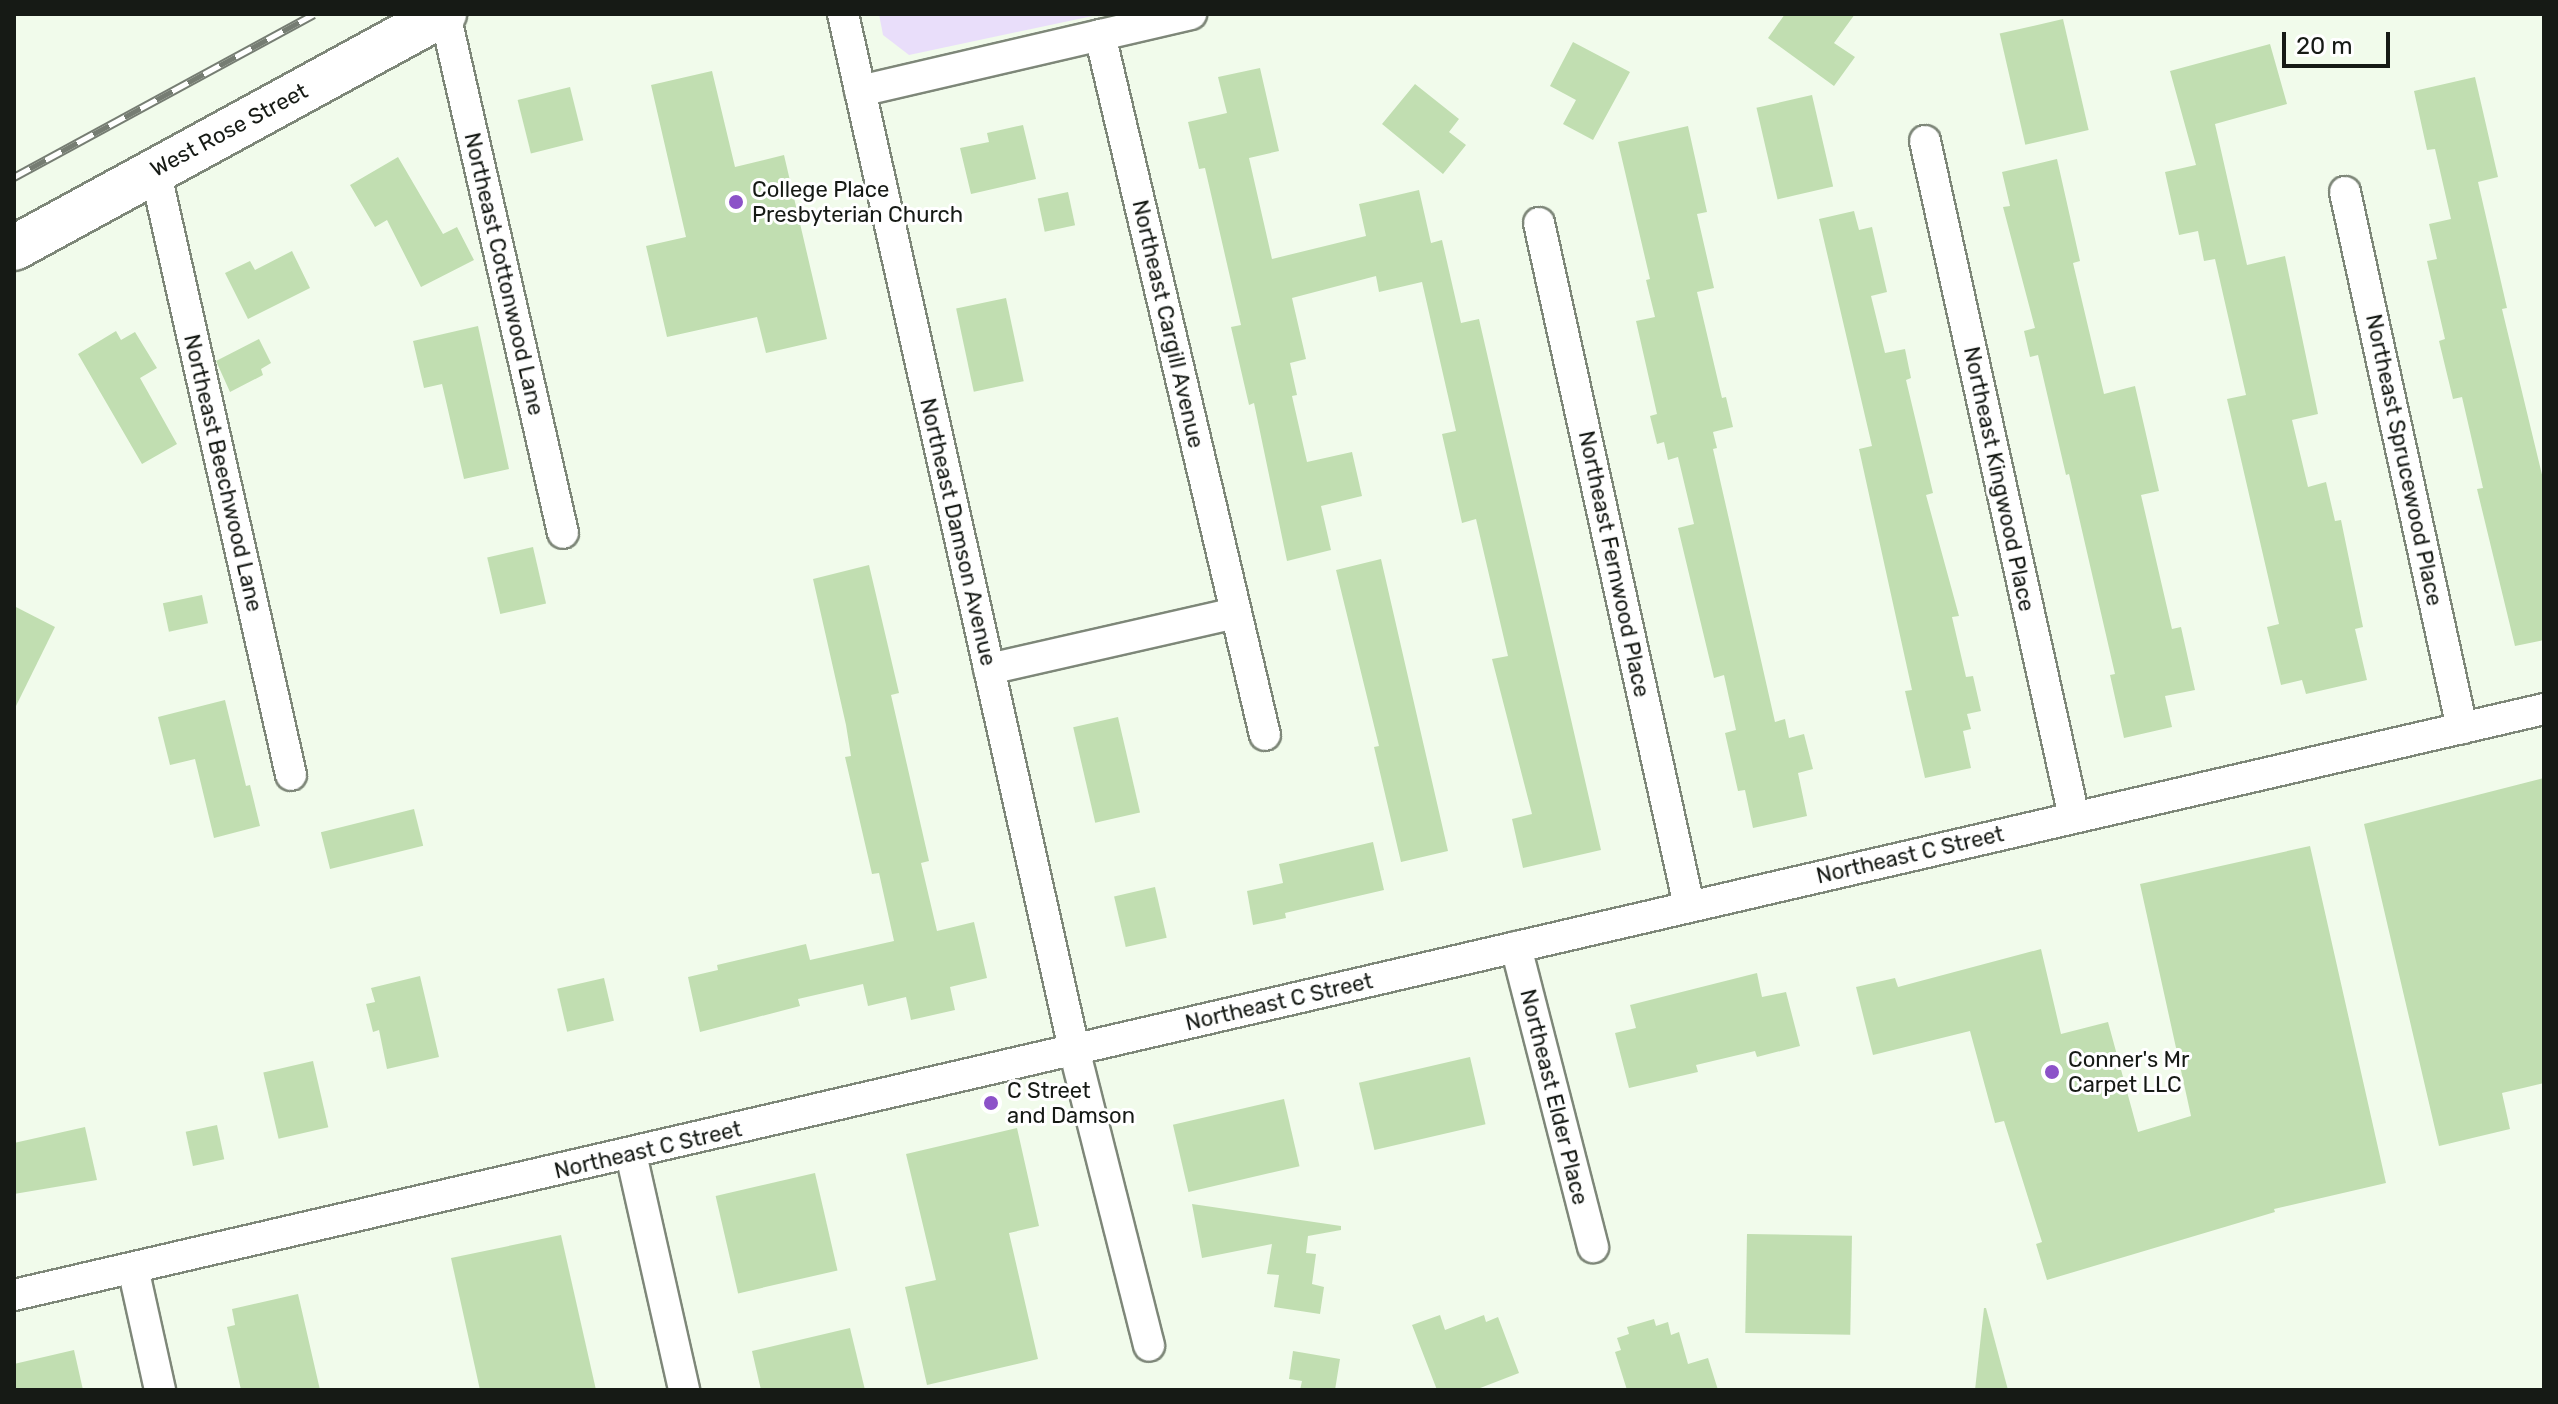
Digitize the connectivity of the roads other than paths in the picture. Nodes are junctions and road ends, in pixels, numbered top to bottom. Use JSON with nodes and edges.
{"nodes":[{"id":1,"x":445,"y":14,"type":"edge"},
{"id":2,"x":843,"y":14,"type":"edge"},
{"id":3,"x":1191,"y":14,"type":"edge"},
{"id":4,"x":1100,"y":35,"type":"junction"},
{"id":5,"x":860,"y":91,"type":"junction"},
{"id":6,"x":1925,"y":141,"type":"dead end"},
{"id":7,"x":155,"y":170,"type":"junction"},
{"id":8,"x":2345,"y":192,"type":"dead end"},
{"id":9,"x":1539,"y":223,"type":"dead end"},
{"id":10,"x":14,"y":248,"type":"edge"},
{"id":11,"x":563,"y":533,"type":"dead end"},
{"id":12,"x":1235,"y":613,"type":"junction"},
{"id":13,"x":989,"y":669,"type":"junction"},
{"id":14,"x":2544,"y":709,"type":"edge"},
{"id":15,"x":2462,"y":728,"type":"junction"},
{"id":16,"x":1265,"y":735,"type":"dead end"},
{"id":17,"x":291,"y":775,"type":"dead end"},
{"id":18,"x":2074,"y":817,"type":"junction"},
{"id":19,"x":1689,"y":906,"type":"junction"},
{"id":20,"x":1516,"y":947,"type":"junction"},
{"id":21,"x":1074,"y":1049,"type":"junction"},
{"id":22,"x":631,"y":1154,"type":"junction"},
{"id":23,"x":1593,"y":1247,"type":"dead end"},
{"id":24,"x":133,"y":1268,"type":"junction"},
{"id":25,"x":14,"y":1295,"type":"edge"},
{"id":26,"x":1149,"y":1346,"type":"dead end"},
{"id":27,"x":160,"y":1390,"type":"edge"},
{"id":28,"x":684,"y":1390,"type":"edge"}],
"edges":[{"from":1,"to":7,"type":"main road","name":"West Rose Street"},
{"from":1,"to":11,"type":"street","name":"Northeast Cottonwood Lane"},
{"from":2,"to":5,"type":"street","name":"Northeast Damson Avenue"},
{"from":3,"to":4,"type":"street"},
{"from":4,"to":5,"type":"street"},
{"from":4,"to":12,"type":"street","name":"Northeast Cargill Avenue"},
{"from":5,"to":13,"type":"street","name":"Northeast Damson Avenue"},
{"from":6,"to":18,"type":"street","name":"Northeast Kingwood Place"},
{"from":7,"to":10,"type":"main road","name":"West Rose Street"},
{"from":7,"to":17,"type":"street","name":"Northeast Beechwood Lane"},
{"from":8,"to":15,"type":"street","name":"Northeast Sprucewood Place"},
{"from":9,"to":19,"type":"street","name":"Northeast Fernwood Place"},
{"from":12,"to":13,"type":"street"},
{"from":12,"to":16,"type":"street","name":"Northeast Cargill Avenue"},
{"from":13,"to":21,"type":"street","name":"Northeast Damson Avenue"},
{"from":14,"to":15,"type":"street","name":"Northeast C Street"},
{"from":15,"to":18,"type":"street","name":"Northeast C Street"},
{"from":18,"to":19,"type":"street","name":"Northeast C Street"},
{"from":19,"to":20,"type":"street","name":"Northeast C Street"},
{"from":20,"to":21,"type":"street","name":"Northeast C Street"},
{"from":20,"to":23,"type":"street","name":"Northeast Elder Place"},
{"from":21,"to":22,"type":"street","name":"Northeast C Street"},
{"from":21,"to":26,"type":"street","name":"Northeast Damson Avenue"},
{"from":22,"to":24,"type":"street","name":"Northeast C Street"},
{"from":22,"to":28,"type":"street"},
{"from":24,"to":25,"type":"street","name":"Northeast C Street"},
{"from":24,"to":27,"type":"street"}]}
